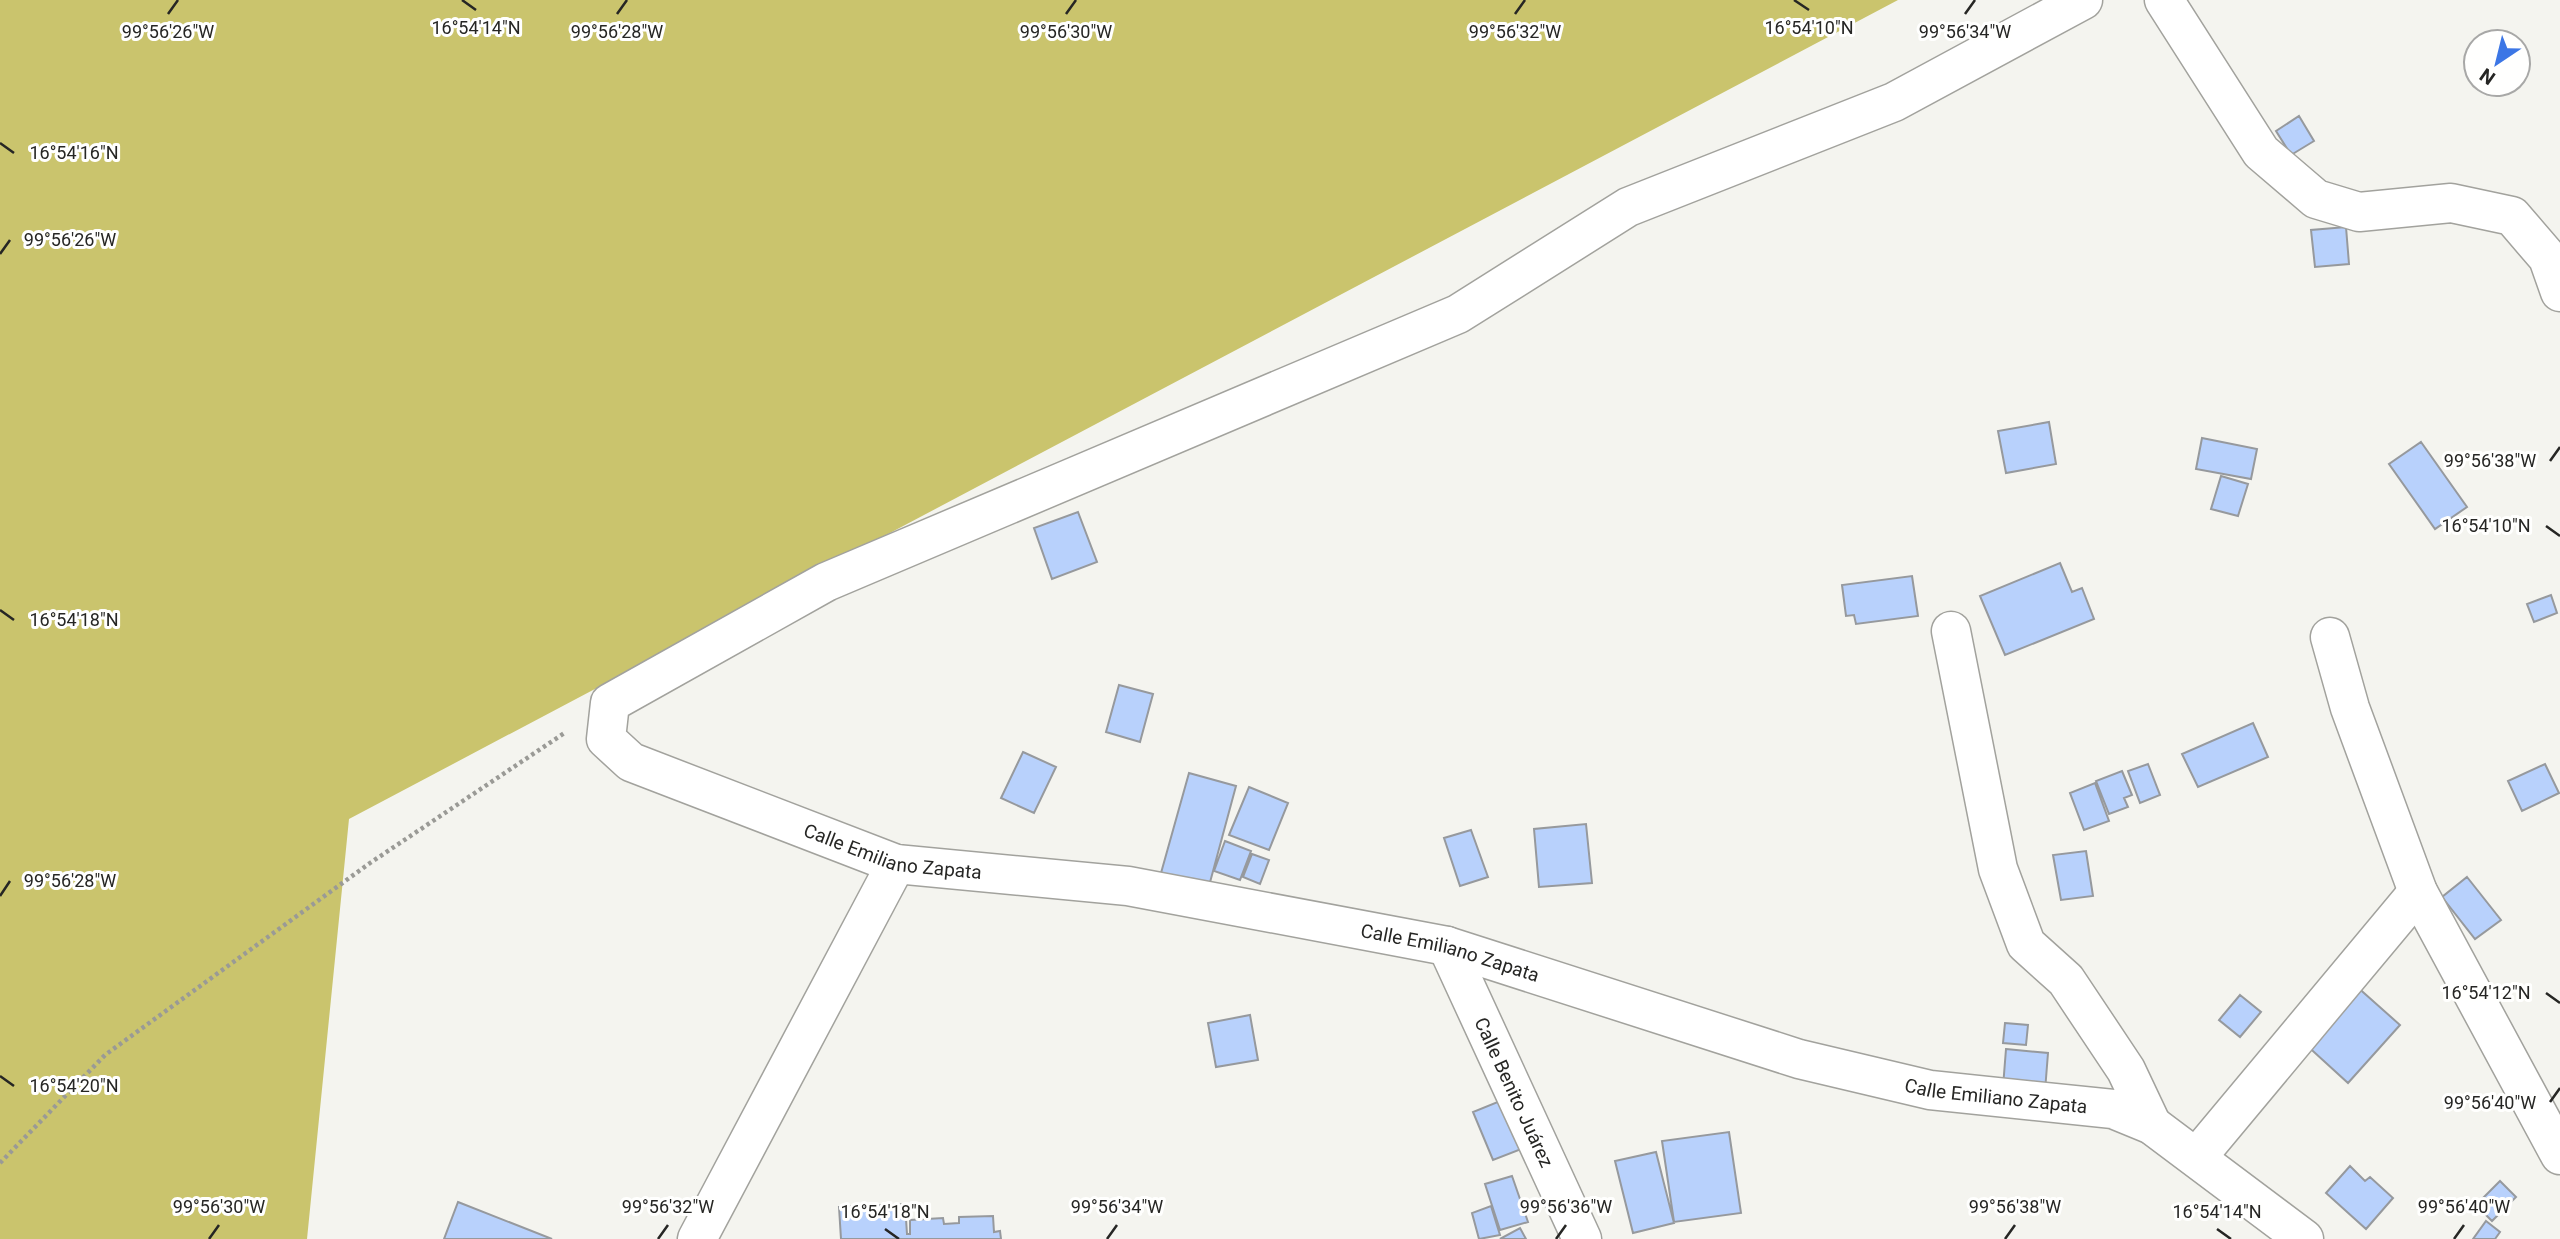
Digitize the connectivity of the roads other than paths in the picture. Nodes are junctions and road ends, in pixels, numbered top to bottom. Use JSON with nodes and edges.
{"nodes":[{"id":1,"x":2083,"y":0,"type":"edge"},
{"id":2,"x":2164,"y":0,"type":"edge"},
{"id":3,"x":2560,"y":292,"type":"edge"},
{"id":4,"x":1951,"y":631,"type":"dead end"},
{"id":5,"x":2330,"y":637,"type":"dead end"},
{"id":6,"x":897,"y":864,"type":"junction"},
{"id":7,"x":2418,"y":892,"type":"junction"},
{"id":8,"x":1447,"y":946,"type":"junction"},
{"id":9,"x":2152,"y":1125,"type":"junction"},
{"id":10,"x":2560,"y":1155,"type":"edge"},
{"id":11,"x":2197,"y":1157,"type":"junction"},
{"id":12,"x":697,"y":1239,"type":"edge"},
{"id":13,"x":1582,"y":1239,"type":"edge"},
{"id":14,"x":2304,"y":1239,"type":"edge"}],
"edges":[{"from":1,"to":6,"type":"street","name":"Calle Emiliano Zapata"},
{"from":2,"to":3,"type":"street"},
{"from":4,"to":9,"type":"street"},
{"from":5,"to":7,"type":"street"},
{"from":6,"to":8,"type":"street","name":"Calle Emiliano Zapata"},
{"from":6,"to":12,"type":"street"},
{"from":7,"to":10,"type":"street"},
{"from":7,"to":11,"type":"street"},
{"from":8,"to":9,"type":"street","name":"Calle Emiliano Zapata"},
{"from":8,"to":13,"type":"street","name":"Calle Benito Juárez"},
{"from":9,"to":11,"type":"street","name":"Calle Emiliano Zapata"},
{"from":11,"to":14,"type":"street","name":"Calle Emiliano Zapata"}]}
